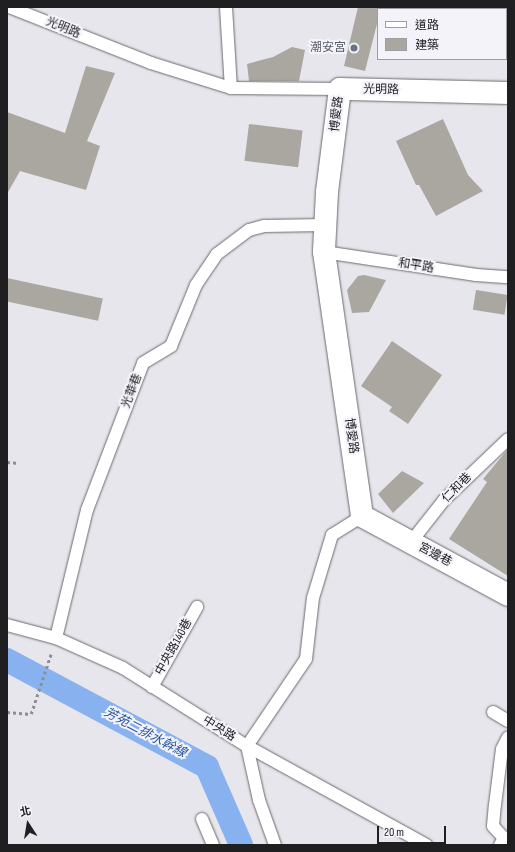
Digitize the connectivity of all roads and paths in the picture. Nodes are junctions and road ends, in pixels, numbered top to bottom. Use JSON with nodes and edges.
{"nodes":[{"id":1,"x":9,"y":7,"type":"edge"},
{"id":2,"x":226,"y":7,"type":"edge"},
{"id":3,"x":231,"y":88,"type":"junction"},
{"id":4,"x":340,"y":89,"type":"junction"},
{"id":5,"x":508,"y":93,"type":"edge"},
{"id":6,"x":325,"y":225,"type":"junction"},
{"id":7,"x":324,"y":252,"type":"junction"},
{"id":8,"x":508,"y":277,"type":"edge"},
{"id":9,"x":508,"y":439,"type":"edge"},
{"id":10,"x":7,"y":462,"type":"edge"},
{"id":11,"x":19,"y":463,"type":"dead end"},
{"id":12,"x":362,"y":516,"type":"junction"},
{"id":13,"x":411,"y":542,"type":"junction"},
{"id":14,"x":508,"y":595,"type":"edge"},
{"id":15,"x":196,"y":607,"type":"dead end"},
{"id":16,"x":7,"y":625,"type":"edge"},
{"id":17,"x":54,"y":642,"type":"junction"},
{"id":18,"x":152,"y":687,"type":"junction"},
{"id":19,"x":7,"y":712,"type":"edge"},
{"id":20,"x":493,"y":712,"type":"dead end"},
{"id":21,"x":508,"y":721,"type":"edge"},
{"id":22,"x":508,"y":737,"type":"edge"},
{"id":23,"x":247,"y":746,"type":"junction"},
{"id":24,"x":202,"y":819,"type":"dead end"},
{"id":25,"x":504,"y":838,"type":"edge"},
{"id":26,"x":212,"y":845,"type":"edge"},
{"id":27,"x":275,"y":845,"type":"edge"},
{"id":28,"x":426,"y":845,"type":"edge"}],
"edges":[{"from":1,"to":3,"type":"lane","name":"光明路"},
{"from":2,"to":3,"type":"lane"},
{"from":3,"to":4,"type":"lane","name":"光明路"},
{"from":4,"to":5,"type":"street","name":"光明路"},
{"from":4,"to":6,"type":"street","name":"博愛路"},
{"from":6,"to":7,"type":"street","name":"博愛路"},
{"from":6,"to":17,"type":"lane","name":"光華巷"},
{"from":7,"to":8,"type":"lane","name":"和平路"},
{"from":7,"to":12,"type":"street","name":"博愛路"},
{"from":9,"to":13,"type":"lane","name":"仁和巷"},
{"from":10,"to":11,"type":"path"},
{"from":12,"to":13,"type":"street","name":"宮邊巷"},
{"from":12,"to":23,"type":"lane"},
{"from":13,"to":14,"type":"street","name":"宮邊巷"},
{"from":15,"to":18,"type":"lane","name":"中央路140巷"},
{"from":16,"to":17,"type":"lane","name":"中央路"},
{"from":17,"to":18,"type":"lane","name":"中央路"},
{"from":17,"to":19,"type":"path"},
{"from":18,"to":23,"type":"lane","name":"中央路"},
{"from":20,"to":21,"type":"lane"},
{"from":22,"to":25,"type":"lane"},
{"from":23,"to":27,"type":"lane"},
{"from":23,"to":28,"type":"lane","name":"中央路"},
{"from":24,"to":26,"type":"lane"}]}
